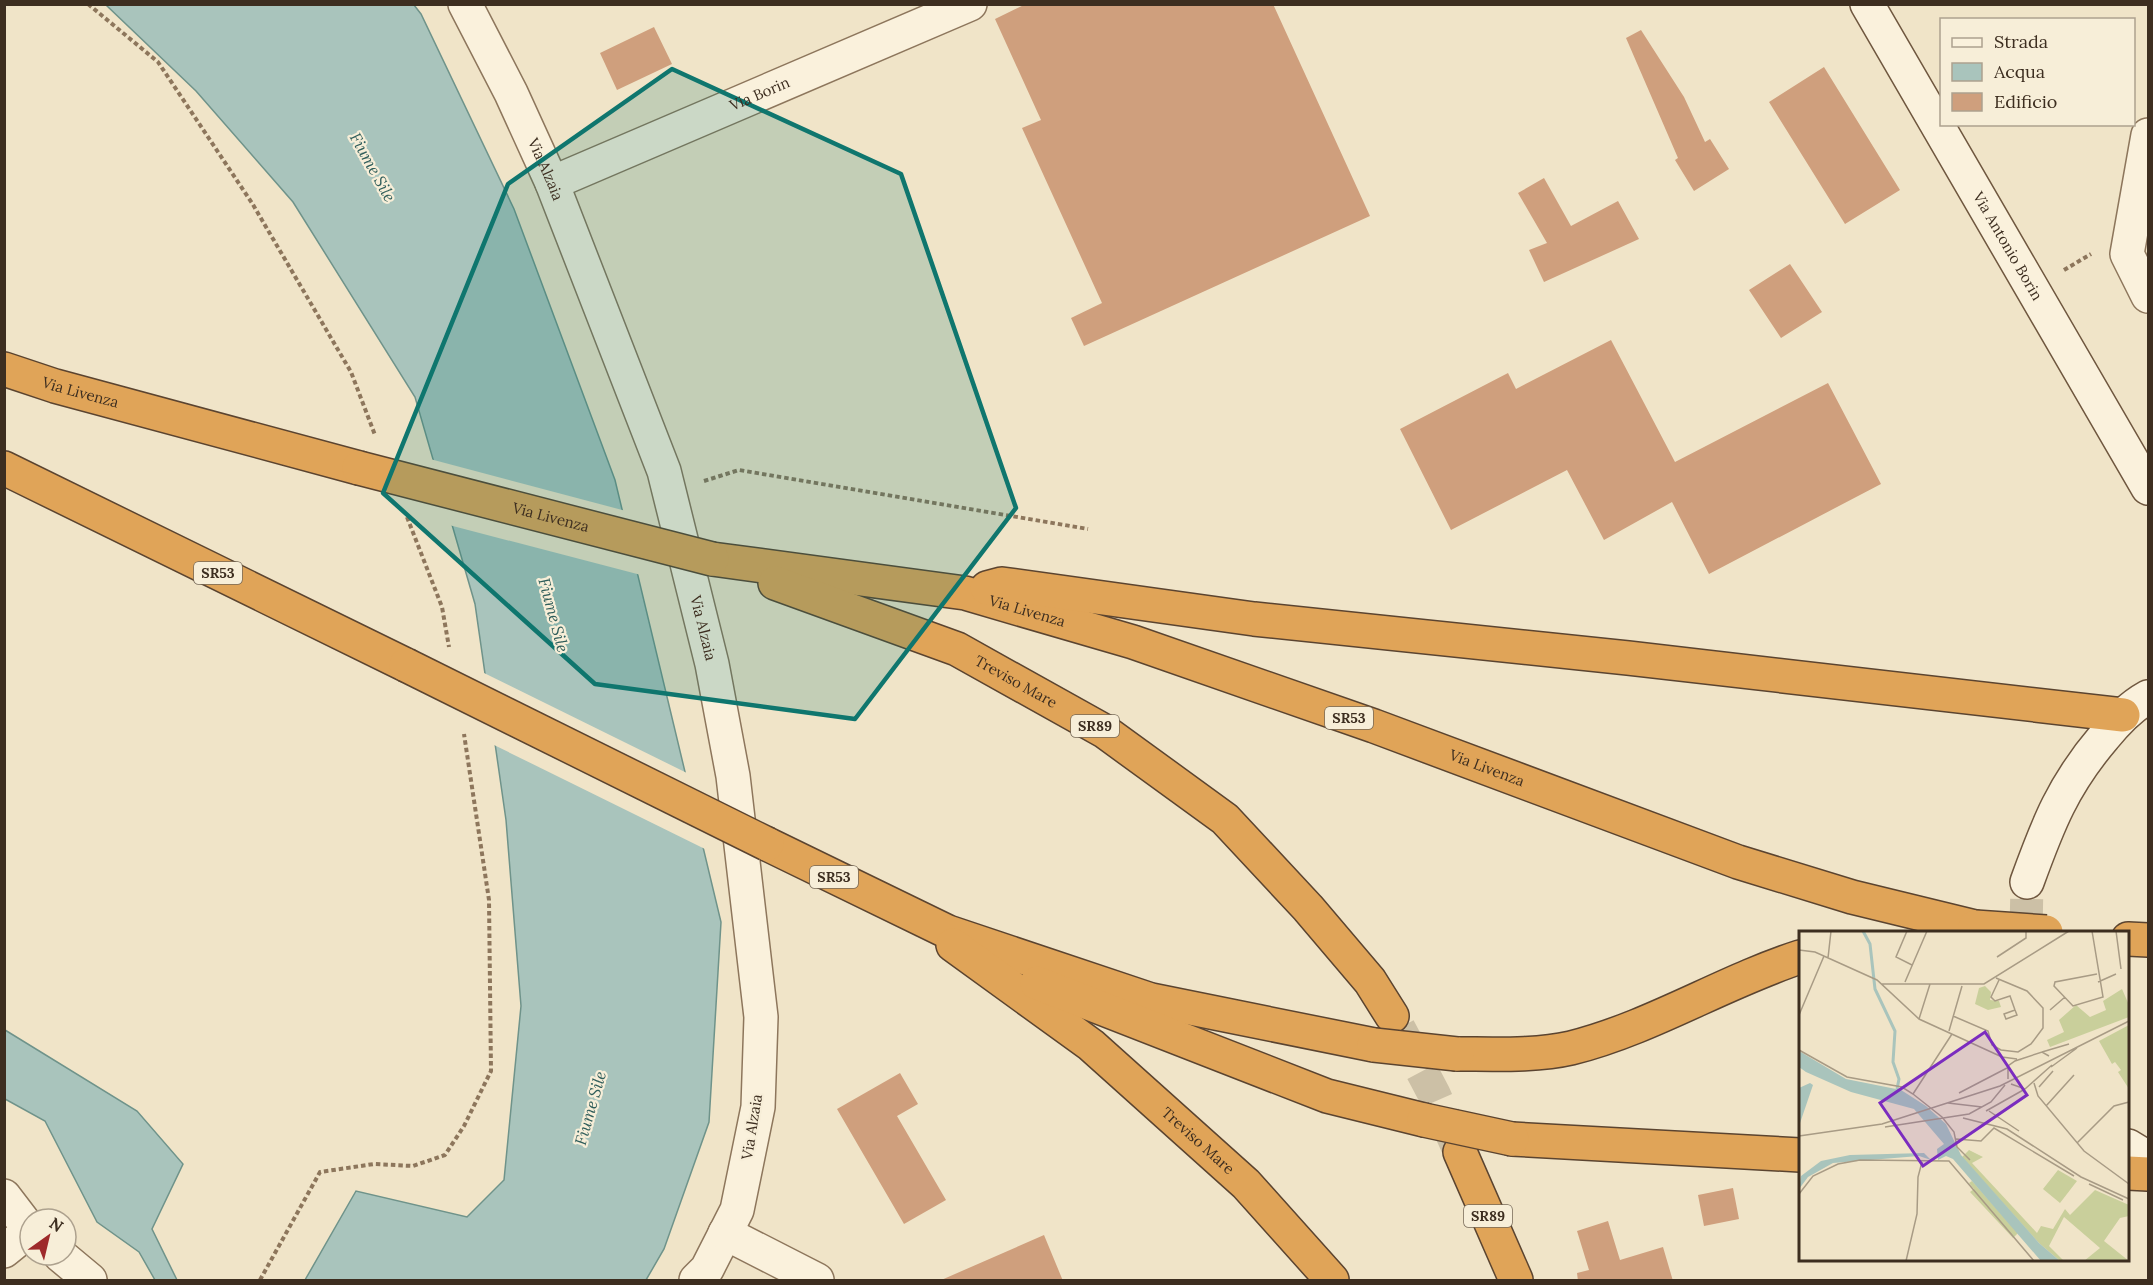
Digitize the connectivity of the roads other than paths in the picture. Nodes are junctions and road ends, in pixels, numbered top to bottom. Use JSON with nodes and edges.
{"nodes":[{"id":1,"x":465,"y":4,"type":"edge"},
{"id":2,"x":970,"y":4,"type":"edge"},
{"id":3,"x":1867,"y":4,"type":"edge"},
{"id":4,"x":2148,"y":135,"type":"edge"},
{"id":5,"x":552,"y":183,"type":"junction"},
{"id":6,"x":2148,"y":296,"type":"edge"},
{"id":7,"x":4,"y":369,"type":"edge"},
{"id":8,"x":17,"y":475,"type":"edge"},
{"id":9,"x":2148,"y":488,"type":"edge"},
{"id":10,"x":712,"y":559,"type":"junction"},
{"id":11,"x":965,"y":593,"type":"junction"},
{"id":12,"x":2142,"y":700,"type":"edge"},
{"id":13,"x":2027,"y":882,"type":"tunnel mouth"},
{"id":14,"x":902,"y":911,"type":"junction"},
{"id":15,"x":1975,"y":927,"type":"junction"},
{"id":16,"x":1941,"y":931,"type":"edge"},
{"id":17,"x":2022,"y":931,"type":"edge"},
{"id":18,"x":2129,"y":939,"type":"edge"},
{"id":19,"x":2148,"y":940,"type":"edge"},
{"id":20,"x":968,"y":955,"type":"junction"},
{"id":21,"x":1799,"y":957,"type":"edge"},
{"id":22,"x":1392,"y":1016,"type":"tunnel mouth"},
{"id":23,"x":2129,"y":1147,"type":"edge"},
{"id":24,"x":1460,"y":1152,"type":"tunnel mouth"},
{"id":25,"x":1799,"y":1155,"type":"edge"},
{"id":26,"x":2148,"y":1158,"type":"edge"},
{"id":27,"x":2129,"y":1173,"type":"edge"},
{"id":28,"x":2148,"y":1174,"type":"edge"},
{"id":29,"x":4,"y":1196,"type":"edge"},
{"id":30,"x":18,"y":1214,"type":"edge"},
{"id":31,"x":725,"y":1233,"type":"junction"},
{"id":32,"x":18,"y":1240,"type":"edge"},
{"id":33,"x":4,"y":1251,"type":"edge"},
{"id":34,"x":764,"y":1266,"type":"edge"},
{"id":35,"x":74,"y":1267,"type":"edge"},
{"id":36,"x":90,"y":1281,"type":"edge"},
{"id":37,"x":696,"y":1281,"type":"edge"},
{"id":38,"x":816,"y":1281,"type":"edge"},
{"id":39,"x":1332,"y":1281,"type":"edge"},
{"id":40,"x":1516,"y":1281,"type":"edge"}],
"edges":[{"from":1,"to":5,"type":"street","name":"Via Alzaia"},
{"from":2,"to":5,"type":"street","name":"Via Borin"},
{"from":3,"to":9,"type":"street","name":"Via Antonio Borin"},
{"from":4,"to":6,"type":"street"},
{"from":5,"to":31,"type":"street","name":"Via Alzaia"},
{"from":7,"to":10,"type":"highway","name":"Via Livenza","number":"SR53","bridge":true},
{"from":8,"to":14,"type":"highway","number":"SR53","bridge":true},
{"from":10,"to":11,"type":"highway","name":"Via Livenza","number":"SR53"},
{"from":10,"to":22,"type":"highway","name":"Treviso Mare","number":"SR89"},
{"from":11,"to":12,"type":"highway"},
{"from":11,"to":15,"type":"highway","name":"Via Livenza","number":"SR53"},
{"from":12,"to":13,"type":"street"},
{"from":14,"to":20,"type":"highway","name":"Treviso Mare"},
{"from":14,"to":21,"type":"highway","number":"SR53","bridge":true},
{"from":15,"to":16,"type":"highway","number":"SR53"},
{"from":15,"to":17,"type":"highway","number":"SR53","bridge":true},
{"from":18,"to":19,"type":"highway"},
{"from":20,"to":25,"type":"highway","bridge":true},
{"from":20,"to":39,"type":"highway","name":"Treviso Mare"},
{"from":23,"to":26,"type":"street"},
{"from":24,"to":40,"type":"highway","number":"SR89"},
{"from":27,"to":28,"type":"highway"},
{"from":29,"to":30,"type":"street"},
{"from":31,"to":34,"type":"street"},
{"from":31,"to":37,"type":"street","name":"Via Alzaia"},
{"from":32,"to":33,"type":"street"},
{"from":34,"to":38,"type":"street"},
{"from":35,"to":36,"type":"street"}]}
